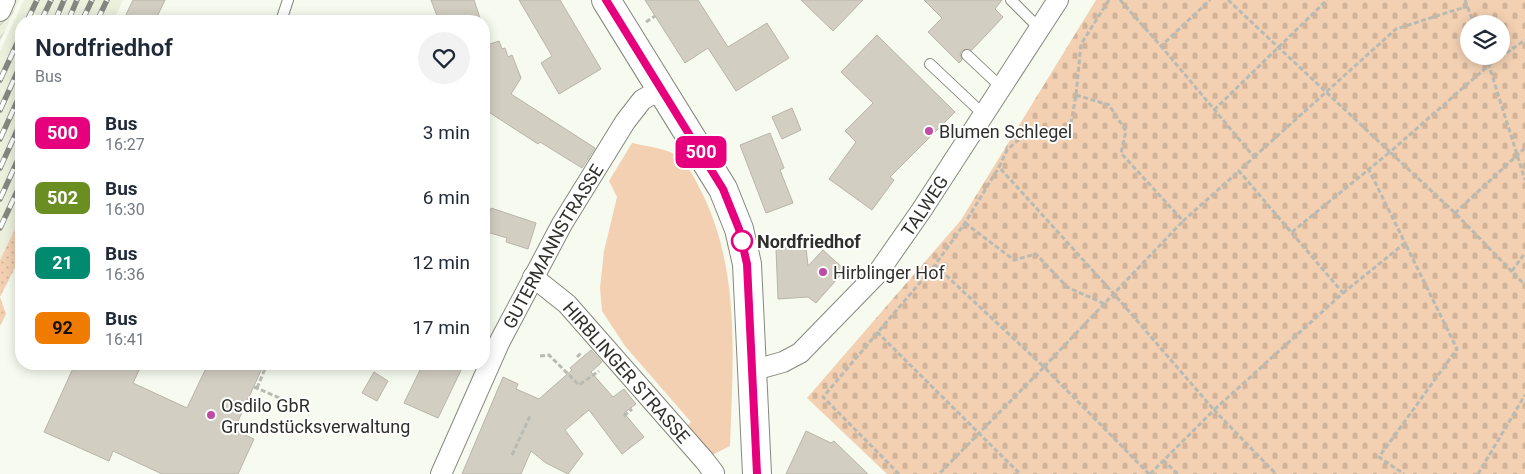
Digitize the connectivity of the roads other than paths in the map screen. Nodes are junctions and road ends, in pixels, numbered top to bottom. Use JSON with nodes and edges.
{"nodes":[{"id":1,"x":5,"y":0,"type":"edge"},
{"id":2,"x":288,"y":0,"type":"edge"},
{"id":3,"x":606,"y":0,"type":"edge"},
{"id":4,"x":1011,"y":0,"type":"edge"},
{"id":5,"x":1058,"y":0,"type":"edge"},
{"id":6,"x":0,"y":11,"type":"edge"},
{"id":7,"x":283,"y":15,"type":"edge"},
{"id":8,"x":1039,"y":28,"type":"junction"},
{"id":9,"x":967,"y":54,"type":"dead end"},
{"id":10,"x":930,"y":64,"type":"dead end"},
{"id":11,"x":1001,"y":87,"type":"junction"},
{"id":12,"x":661,"y":89,"type":"junction"},
{"id":13,"x":983,"y":114,"type":"junction"},
{"id":14,"x":533,"y":277,"type":"junction"},
{"id":15,"x":490,"y":364,"type":"edge"},
{"id":16,"x":487,"y":370,"type":"edge"},
{"id":17,"x":751,"y":371,"type":"junction"},
{"id":18,"x":714,"y":473,"type":"edge"},
{"id":19,"x":441,"y":474,"type":"edge"},
{"id":20,"x":757,"y":474,"type":"edge"}],
"edges":[{"from":1,"to":6,"type":"street"},
{"from":2,"to":7,"type":"lane"},
{"from":3,"to":12,"type":"main road"},
{"from":4,"to":8,"type":"lane"},
{"from":5,"to":8,"type":"street","name":"TALWEG"},
{"from":8,"to":11,"type":"street","name":"TALWEG"},
{"from":9,"to":11,"type":"lane"},
{"from":10,"to":13,"type":"lane"},
{"from":11,"to":13,"type":"street","name":"TALWEG"},
{"from":12,"to":14,"type":"street","name":"GUTERMANNSTRASSE"},
{"from":12,"to":17,"type":"main road"},
{"from":13,"to":17,"type":"street","name":"TALWEG"},
{"from":14,"to":15,"type":"street","name":"GUTERMANNSTRASSE"},
{"from":14,"to":18,"type":"street","name":"HIRBLINGER STRASSE"},
{"from":16,"to":19,"type":"street","name":"GUTERMANNSTRASSE"},
{"from":17,"to":20,"type":"main road"}]}
